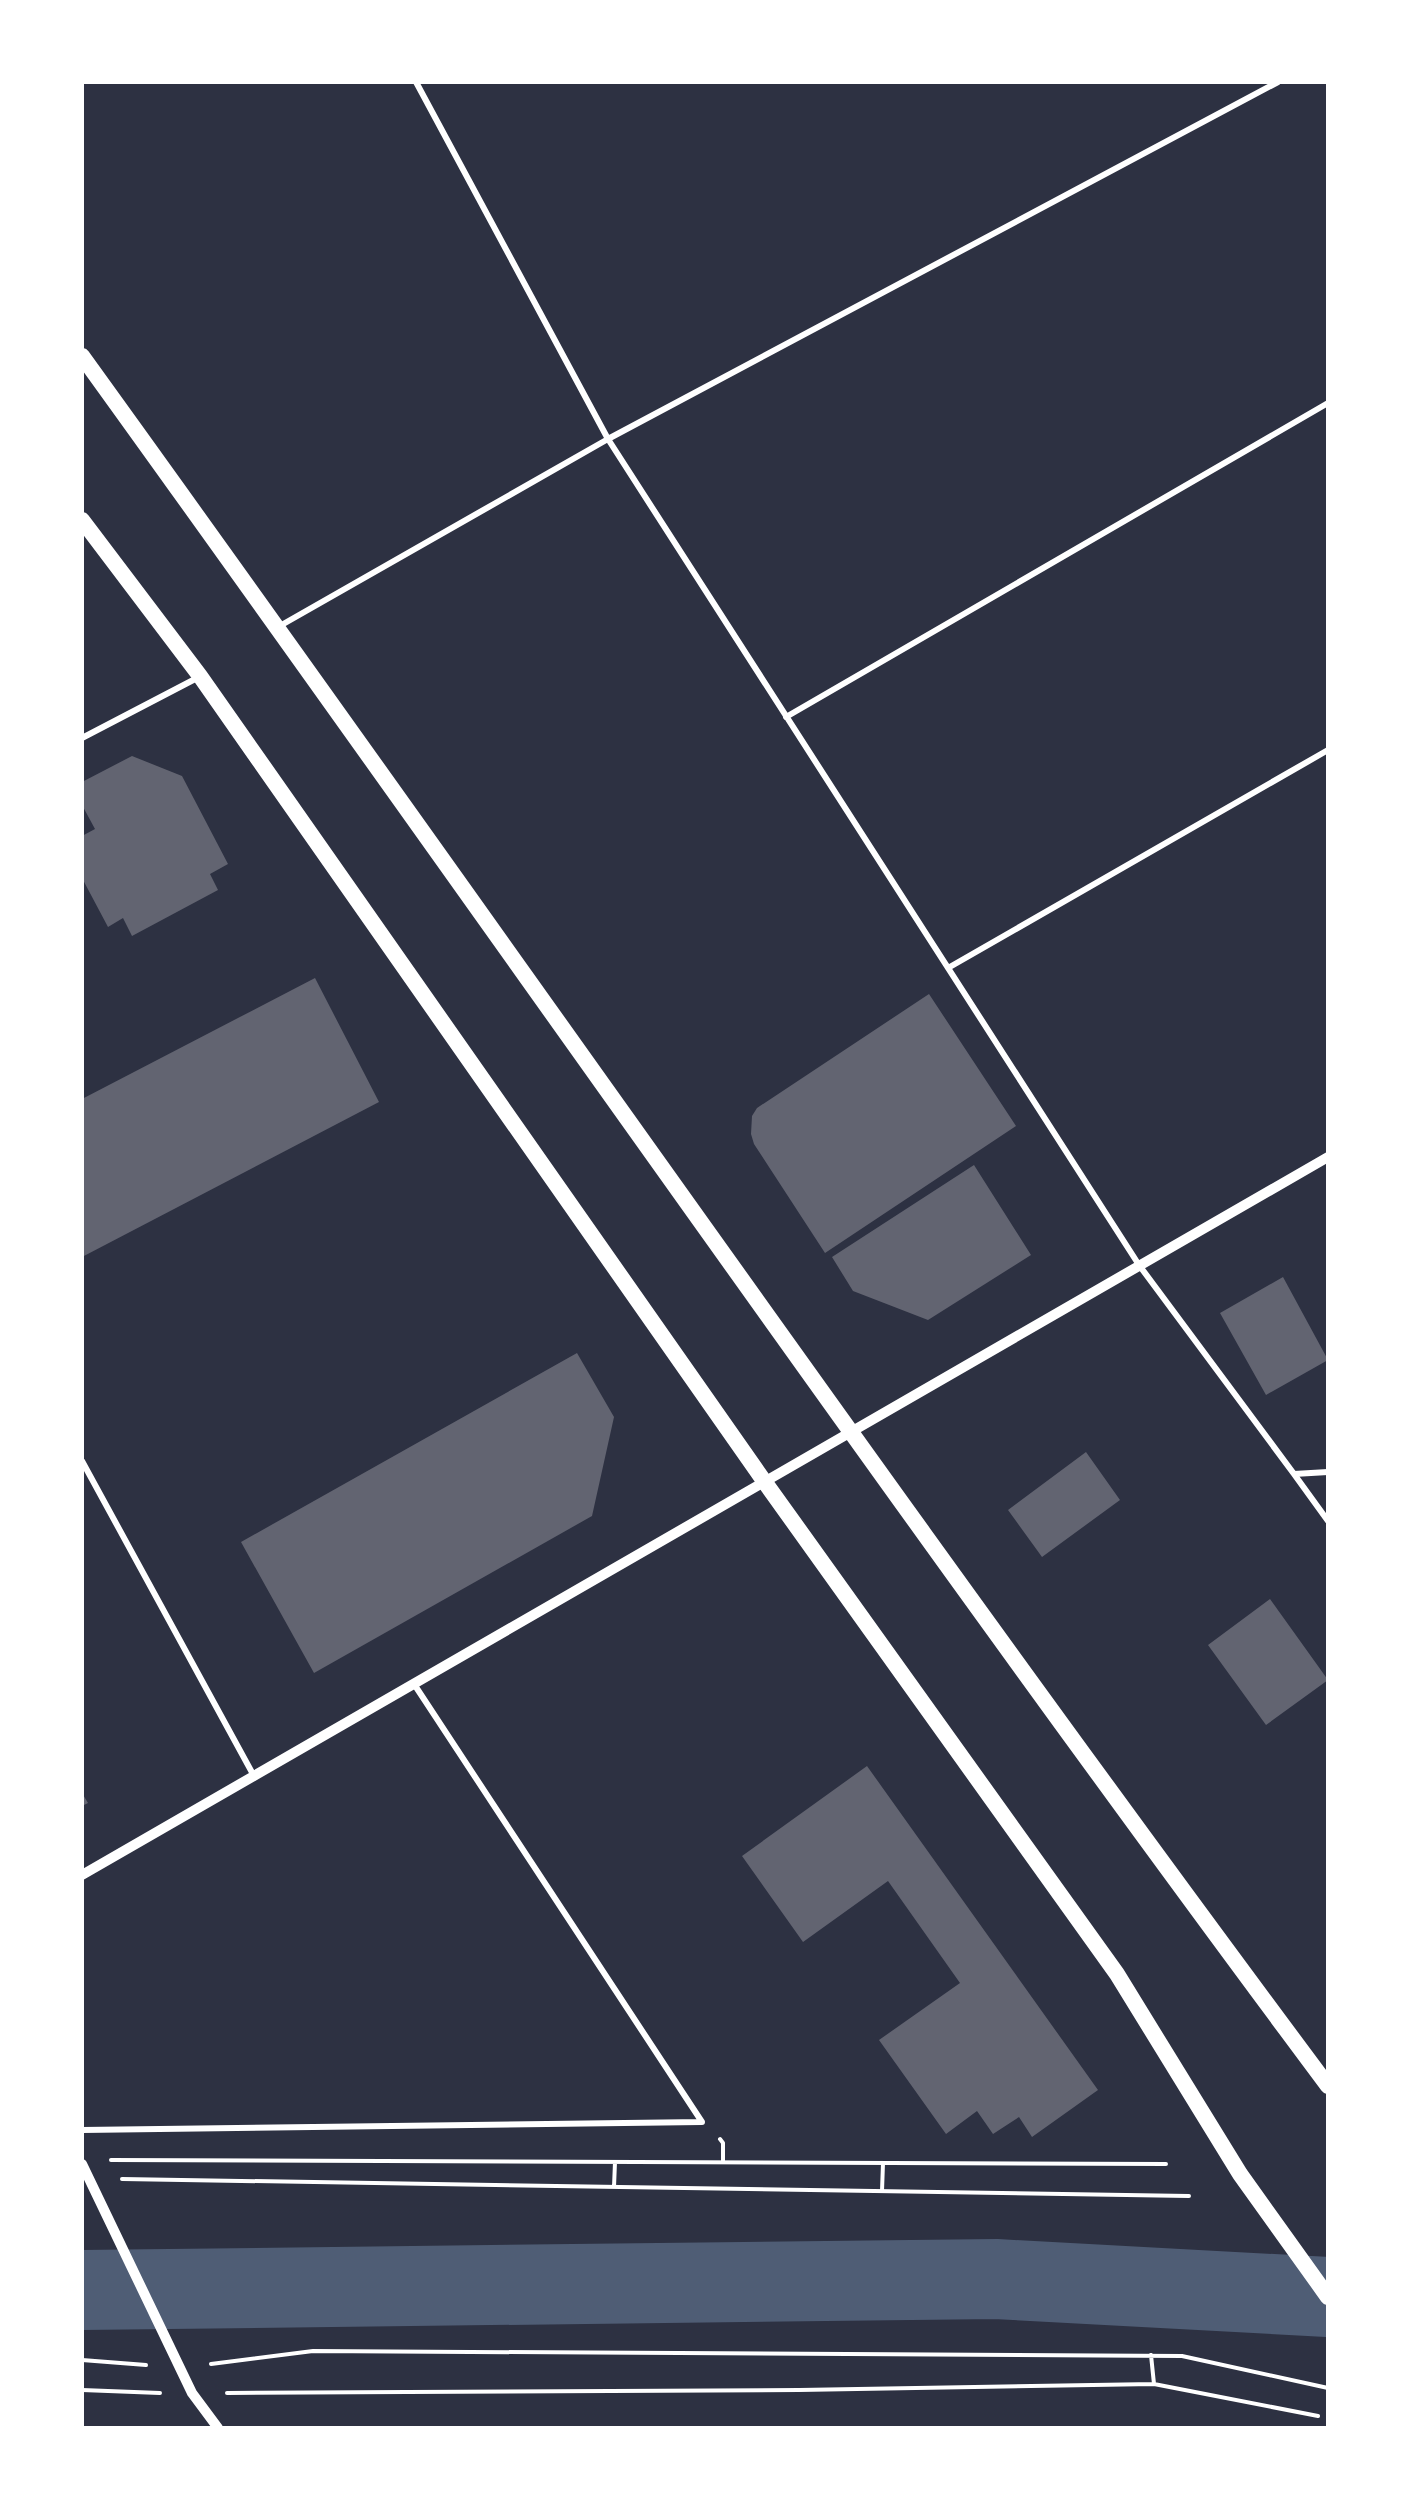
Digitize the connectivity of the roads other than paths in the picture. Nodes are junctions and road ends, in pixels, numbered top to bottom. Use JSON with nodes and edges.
{"nodes":[{"id":1,"x":416,"y":82,"type":"edge"},
{"id":2,"x":1278,"y":82,"type":"edge"},
{"id":3,"x":82,"y":356,"type":"edge"},
{"id":4,"x":1328,"y":403,"type":"edge"},
{"id":5,"x":608,"y":440,"type":"junction"},
{"id":6,"x":82,"y":520,"type":"edge"},
{"id":7,"x":278,"y":627,"type":"junction"},
{"id":8,"x":200,"y":676,"type":"junction"},
{"id":9,"x":786,"y":717,"type":"junction"},
{"id":10,"x":82,"y":738,"type":"edge"},
{"id":11,"x":1328,"y":750,"type":"edge"},
{"id":12,"x":948,"y":968,"type":"junction"},
{"id":13,"x":1328,"y":1157,"type":"edge"},
{"id":14,"x":1139,"y":1265,"type":"junction"},
{"id":15,"x":850,"y":1432,"type":"junction"},
{"id":16,"x":82,"y":1461,"type":"edge"},
{"id":17,"x":1328,"y":1473,"type":"edge"},
{"id":18,"x":1294,"y":1474,"type":"junction"},
{"id":19,"x":764,"y":1481,"type":"junction"},
{"id":20,"x":1328,"y":1521,"type":"edge"},
{"id":21,"x":414,"y":1684,"type":"junction"},
{"id":22,"x":254,"y":1776,"type":"junction"},
{"id":23,"x":82,"y":1875,"type":"edge"},
{"id":24,"x":1328,"y":2086,"type":"edge"},
{"id":25,"x":82,"y":2130,"type":"edge"},
{"id":26,"x":82,"y":2163,"type":"edge"},
{"id":27,"x":1328,"y":2297,"type":"edge"},
{"id":28,"x":218,"y":2427,"type":"edge"}],
"edges":[{"from":1,"to":5,"type":"street"},
{"from":2,"to":5,"type":"street"},
{"from":3,"to":7,"type":"highway"},
{"from":4,"to":9,"type":"street"},
{"from":5,"to":7,"type":"street"},
{"from":5,"to":9,"type":"street"},
{"from":6,"to":8,"type":"highway"},
{"from":7,"to":15,"type":"highway"},
{"from":8,"to":10,"type":"street"},
{"from":8,"to":19,"type":"highway"},
{"from":9,"to":12,"type":"street"},
{"from":11,"to":12,"type":"street"},
{"from":12,"to":14,"type":"street"},
{"from":13,"to":14,"type":"street"},
{"from":14,"to":15,"type":"street"},
{"from":14,"to":18,"type":"street"},
{"from":15,"to":19,"type":"street"},
{"from":15,"to":24,"type":"highway"},
{"from":16,"to":22,"type":"street"},
{"from":17,"to":18,"type":"street"},
{"from":18,"to":20,"type":"street"},
{"from":19,"to":21,"type":"street"},
{"from":19,"to":27,"type":"highway"},
{"from":21,"to":22,"type":"street"},
{"from":21,"to":25,"type":"street"},
{"from":22,"to":23,"type":"street"},
{"from":26,"to":28,"type":"street"}]}
